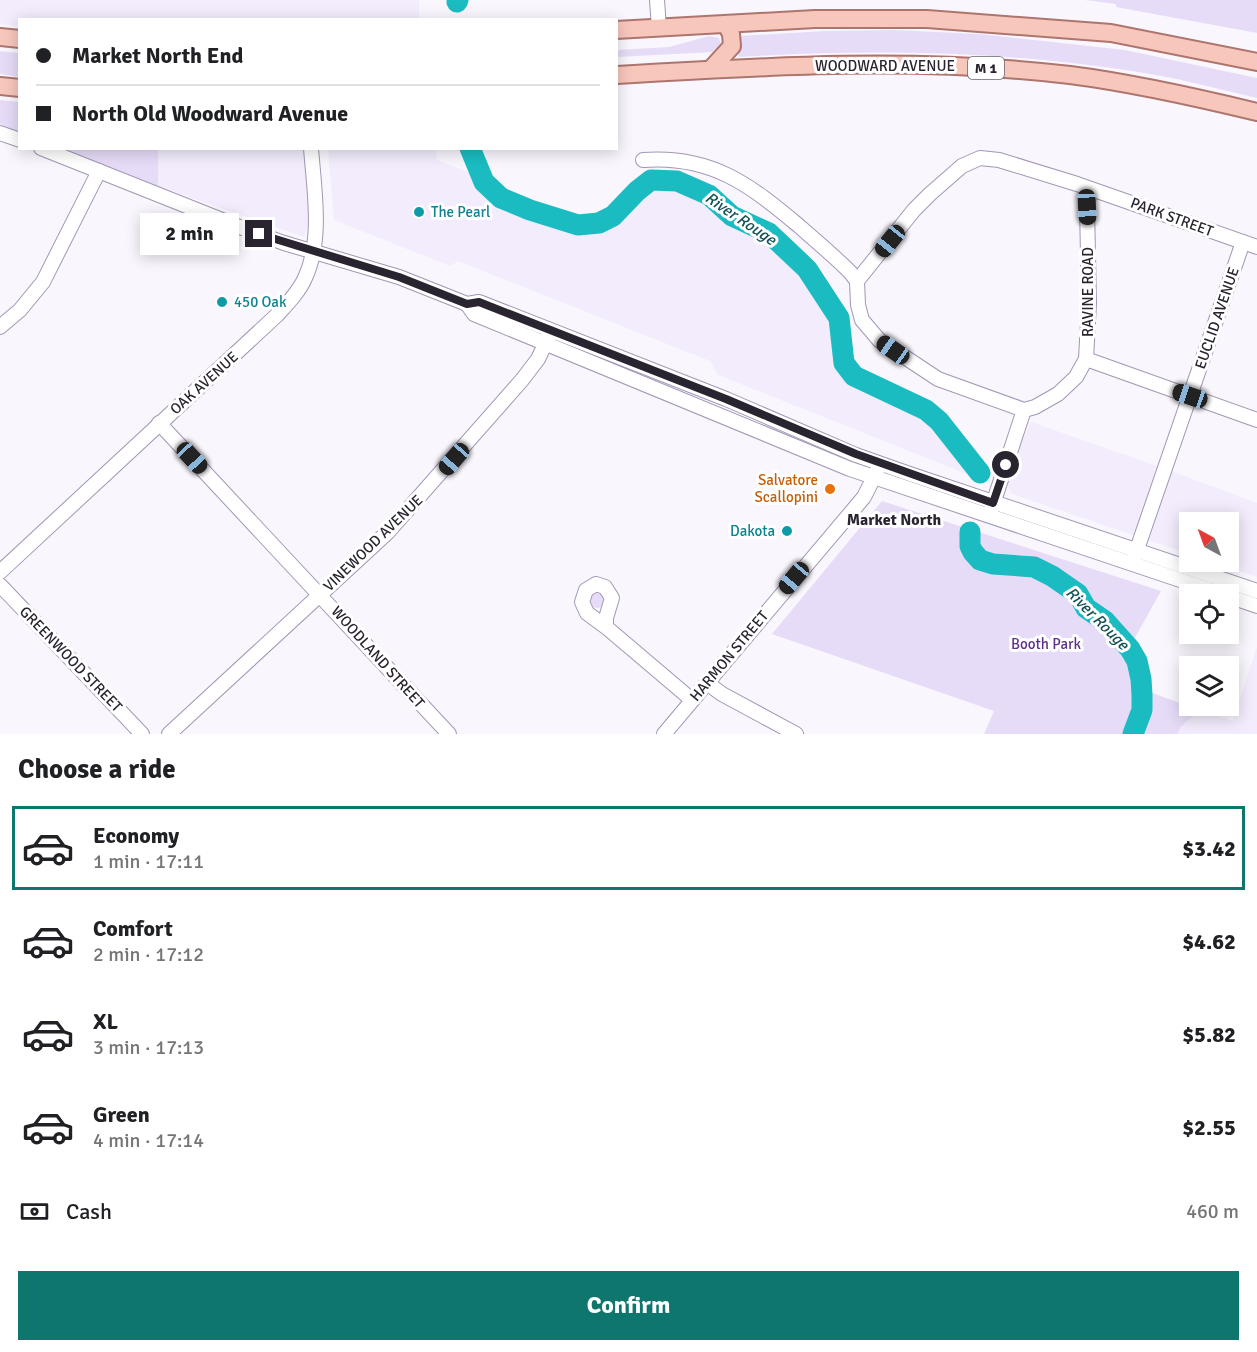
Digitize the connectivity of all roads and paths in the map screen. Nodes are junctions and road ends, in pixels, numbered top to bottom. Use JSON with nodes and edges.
{"nodes":[{"id":1,"x":657,"y":0,"type":"edge"},
{"id":2,"x":726,"y":24,"type":"junction"},
{"id":3,"x":659,"y":28,"type":"junction"},
{"id":4,"x":618,"y":30,"type":"edge"},
{"id":5,"x":0,"y":37,"type":"edge"},
{"id":6,"x":18,"y":39,"type":"edge"},
{"id":7,"x":1257,"y":62,"type":"edge"},
{"id":8,"x":711,"y":69,"type":"junction"},
{"id":9,"x":618,"y":75,"type":"edge"},
{"id":10,"x":0,"y":86,"type":"edge"},
{"id":11,"x":18,"y":88,"type":"edge"},
{"id":12,"x":1257,"y":112,"type":"edge"},
{"id":13,"x":0,"y":132,"type":"edge"},
{"id":14,"x":18,"y":139,"type":"edge"},
{"id":15,"x":45,"y":150,"type":"edge"},
{"id":16,"x":311,"y":150,"type":"edge"},
{"id":17,"x":643,"y":160,"type":"dead end"},
{"id":18,"x":99,"y":171,"type":"junction"},
{"id":19,"x":1090,"y":189,"type":"junction"},
{"id":20,"x":1243,"y":242,"type":"junction"},
{"id":21,"x":1257,"y":247,"type":"edge"},
{"id":22,"x":312,"y":251,"type":"junction"},
{"id":23,"x":857,"y":281,"type":"junction"},
{"id":24,"x":0,"y":327,"type":"edge"},
{"id":25,"x":548,"y":337,"type":"junction"},
{"id":26,"x":1086,"y":359,"type":"junction"},
{"id":27,"x":1190,"y":396,"type":"junction"},
{"id":28,"x":726,"y":399,"type":"junction"},
{"id":29,"x":1024,"y":410,"type":"junction"},
{"id":30,"x":718,"y":414,"type":"junction"},
{"id":31,"x":1257,"y":420,"type":"edge"},
{"id":32,"x":159,"y":423,"type":"junction"},
{"id":33,"x":880,"y":463,"type":"junction"},
{"id":34,"x":874,"y":477,"type":"junction"},
{"id":35,"x":993,"y":503,"type":"junction"},
{"id":36,"x":988,"y":517,"type":"junction"},
{"id":37,"x":1136,"y":550,"type":"junction"},
{"id":38,"x":1131,"y":564,"type":"junction"},
{"id":39,"x":0,"y":572,"type":"edge"},
{"id":40,"x":1192,"y":584,"type":"edge"},
{"id":41,"x":0,"y":585,"type":"edge"},
{"id":42,"x":1257,"y":591,"type":"edge"},
{"id":43,"x":321,"y":594,"type":"junction"},
{"id":44,"x":1239,"y":600,"type":"edge"},
{"id":45,"x":1257,"y":606,"type":"edge"},
{"id":46,"x":606,"y":627,"type":"dead end"},
{"id":47,"x":707,"y":682,"type":"junction"},
{"id":48,"x":692,"y":700,"type":"junction"},
{"id":49,"x":142,"y":734,"type":"edge"},
{"id":50,"x":169,"y":734,"type":"edge"},
{"id":51,"x":449,"y":734,"type":"edge"},
{"id":52,"x":664,"y":734,"type":"edge"},
{"id":53,"x":796,"y":734,"type":"edge"}],
"edges":[{"from":1,"to":3,"type":"street"},
{"from":2,"to":3,"type":"main road"},
{"from":2,"to":7,"type":"main road"},
{"from":2,"to":8,"type":"main road"},
{"from":3,"to":4,"type":"main road"},
{"from":5,"to":6,"type":"main road"},
{"from":8,"to":9,"type":"main road","name":"WOODWARD AVENUE","number":"M 1"},
{"from":8,"to":12,"type":"main road","name":"WOODWARD AVENUE","number":"M 1"},
{"from":10,"to":11,"type":"main road"},
{"from":13,"to":14,"type":"street"},
{"from":15,"to":18,"type":"street"},
{"from":16,"to":22,"type":"street","name":"OAK AVENUE"},
{"from":17,"to":23,"type":"street"},
{"from":18,"to":22,"type":"street"},
{"from":18,"to":24,"type":"street"},
{"from":19,"to":20,"type":"street","name":"PARK STREET"},
{"from":19,"to":23,"type":"street","name":"PARK STREET"},
{"from":19,"to":26,"type":"street","name":"RAVINE ROAD"},
{"from":20,"to":21,"type":"street","name":"PARK STREET"},
{"from":20,"to":27,"type":"street","name":"EUCLID AVENUE"},
{"from":22,"to":25,"type":"street"},
{"from":22,"to":32,"type":"street","name":"OAK AVENUE"},
{"from":23,"to":29,"type":"street"},
{"from":25,"to":28,"type":"street"},
{"from":25,"to":30,"type":"street"},
{"from":25,"to":43,"type":"street","name":"VINEWOOD AVENUE"},
{"from":26,"to":27,"type":"street"},
{"from":26,"to":29,"type":"street"},
{"from":27,"to":31,"type":"street"},
{"from":27,"to":37,"type":"street","name":"EUCLID AVENUE"},
{"from":28,"to":30,"type":"street"},
{"from":28,"to":33,"type":"street"},
{"from":29,"to":35,"type":"street"},
{"from":30,"to":34,"type":"street"},
{"from":32,"to":39,"type":"street","name":"OAK AVENUE"},
{"from":32,"to":43,"type":"street","name":"WOODLAND STREET"},
{"from":33,"to":34,"type":"street","name":"HARMON STREET"},
{"from":33,"to":35,"type":"street"},
{"from":34,"to":36,"type":"street"},
{"from":34,"to":47,"type":"street","name":"HARMON STREET"},
{"from":35,"to":36,"type":"street"},
{"from":35,"to":37,"type":"street"},
{"from":36,"to":38,"type":"street"},
{"from":37,"to":38,"type":"street","name":"EUCLID AVENUE"},
{"from":37,"to":42,"type":"street"},
{"from":38,"to":40,"type":"street"},
{"from":41,"to":49,"type":"street","name":"GREENWOOD STREET"},
{"from":43,"to":50,"type":"street","name":"VINEWOOD AVENUE"},
{"from":43,"to":51,"type":"street","name":"WOODLAND STREET"},
{"from":44,"to":45,"type":"street"},
{"from":46,"to":48,"type":"street"},
{"from":47,"to":48,"type":"street","name":"HARMON STREET"},
{"from":47,"to":53,"type":"street"},
{"from":48,"to":52,"type":"street","name":"HARMON STREET"}]}
